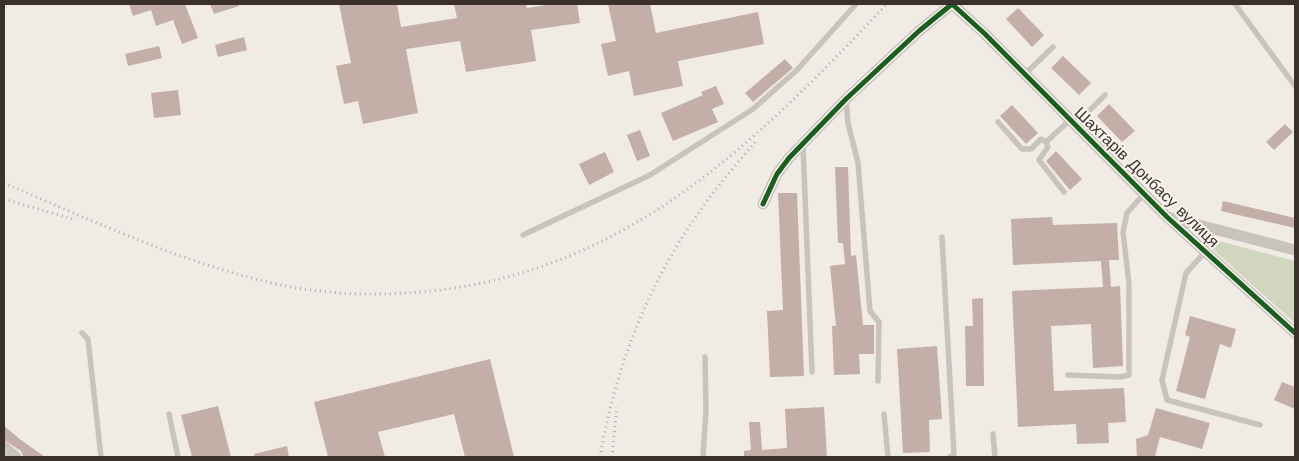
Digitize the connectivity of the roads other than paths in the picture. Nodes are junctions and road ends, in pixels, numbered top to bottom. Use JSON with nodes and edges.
{"nodes":[{"id":1,"x":856,"y":4,"type":"edge"},
{"id":2,"x":952,"y":4,"type":"edge"},
{"id":3,"x":1235,"y":4,"type":"edge"},
{"id":4,"x":1053,"y":48,"type":"dead end"},
{"id":5,"x":1025,"y":74,"type":"junction"},
{"id":6,"x":1295,"y":86,"type":"edge"},
{"id":7,"x":1105,"y":95,"type":"dead end"},
{"id":8,"x":846,"y":99,"type":"junction"},
{"id":9,"x":998,"y":122,"type":"dead end"},
{"id":10,"x":1073,"y":122,"type":"junction"},
{"id":11,"x":1046,"y":142,"type":"junction"},
{"id":12,"x":803,"y":143,"type":"junction"},
{"id":13,"x":1064,"y":192,"type":"dead end"},
{"id":14,"x":1144,"y":194,"type":"junction"},
{"id":15,"x":763,"y":204,"type":"dead end"},
{"id":16,"x":1166,"y":217,"type":"junction"},
{"id":17,"x":523,"y":235,"type":"dead end"},
{"id":18,"x":942,"y":237,"type":"dead end"},
{"id":19,"x":1295,"y":250,"type":"edge"},
{"id":20,"x":1205,"y":252,"type":"junction"},
{"id":21,"x":82,"y":333,"type":"dead end"},
{"id":22,"x":1295,"y":333,"type":"edge"},
{"id":23,"x":704,"y":357,"type":"dead end"},
{"id":24,"x":812,"y":372,"type":"dead end"},
{"id":25,"x":1068,"y":375,"type":"dead end"},
{"id":26,"x":878,"y":381,"type":"dead end"},
{"id":27,"x":169,"y":414,"type":"dead end"},
{"id":28,"x":884,"y":414,"type":"dead end"},
{"id":29,"x":1260,"y":425,"type":"dead end"},
{"id":30,"x":993,"y":434,"type":"dead end"},
{"id":31,"x":4,"y":447,"type":"edge"},
{"id":32,"x":16,"y":457,"type":"edge"},
{"id":33,"x":101,"y":457,"type":"edge"},
{"id":34,"x":178,"y":457,"type":"edge"},
{"id":35,"x":703,"y":457,"type":"edge"},
{"id":36,"x":888,"y":457,"type":"edge"},
{"id":37,"x":950,"y":457,"type":"edge"},
{"id":38,"x":995,"y":457,"type":"edge"}],
"edges":[{"from":1,"to":17,"type":"lane"},
{"from":2,"to":5,"type":"street","name":"Шахтарів Донбасу вулиця"},
{"from":2,"to":8,"type":"street"},
{"from":3,"to":6,"type":"lane"},
{"from":4,"to":5,"type":"lane"},
{"from":5,"to":10,"type":"street","name":"Шахтарів Донбасу вулиця"},
{"from":7,"to":10,"type":"lane"},
{"from":8,"to":12,"type":"street"},
{"from":8,"to":26,"type":"lane"},
{"from":9,"to":11,"type":"lane"},
{"from":10,"to":11,"type":"lane"},
{"from":10,"to":14,"type":"street","name":"Шахтарів Донбасу вулиця"},
{"from":11,"to":13,"type":"lane"},
{"from":12,"to":15,"type":"street"},
{"from":12,"to":24,"type":"lane"},
{"from":14,"to":16,"type":"street","name":"Шахтарів Донбасу вулиця"},
{"from":14,"to":25,"type":"lane"},
{"from":16,"to":19,"type":"street","name":"Шахтарів Донбасу вулиця"},
{"from":16,"to":20,"type":"street","name":"Шахтарів Донбасу вулиця"},
{"from":18,"to":37,"type":"lane"},
{"from":20,"to":22,"type":"street","name":"Шахтарів Донбасу вулиця"},
{"from":20,"to":29,"type":"lane"},
{"from":21,"to":33,"type":"lane"},
{"from":23,"to":35,"type":"lane"},
{"from":27,"to":34,"type":"lane"},
{"from":28,"to":36,"type":"lane"},
{"from":30,"to":38,"type":"lane"},
{"from":31,"to":32,"type":"street"}]}
